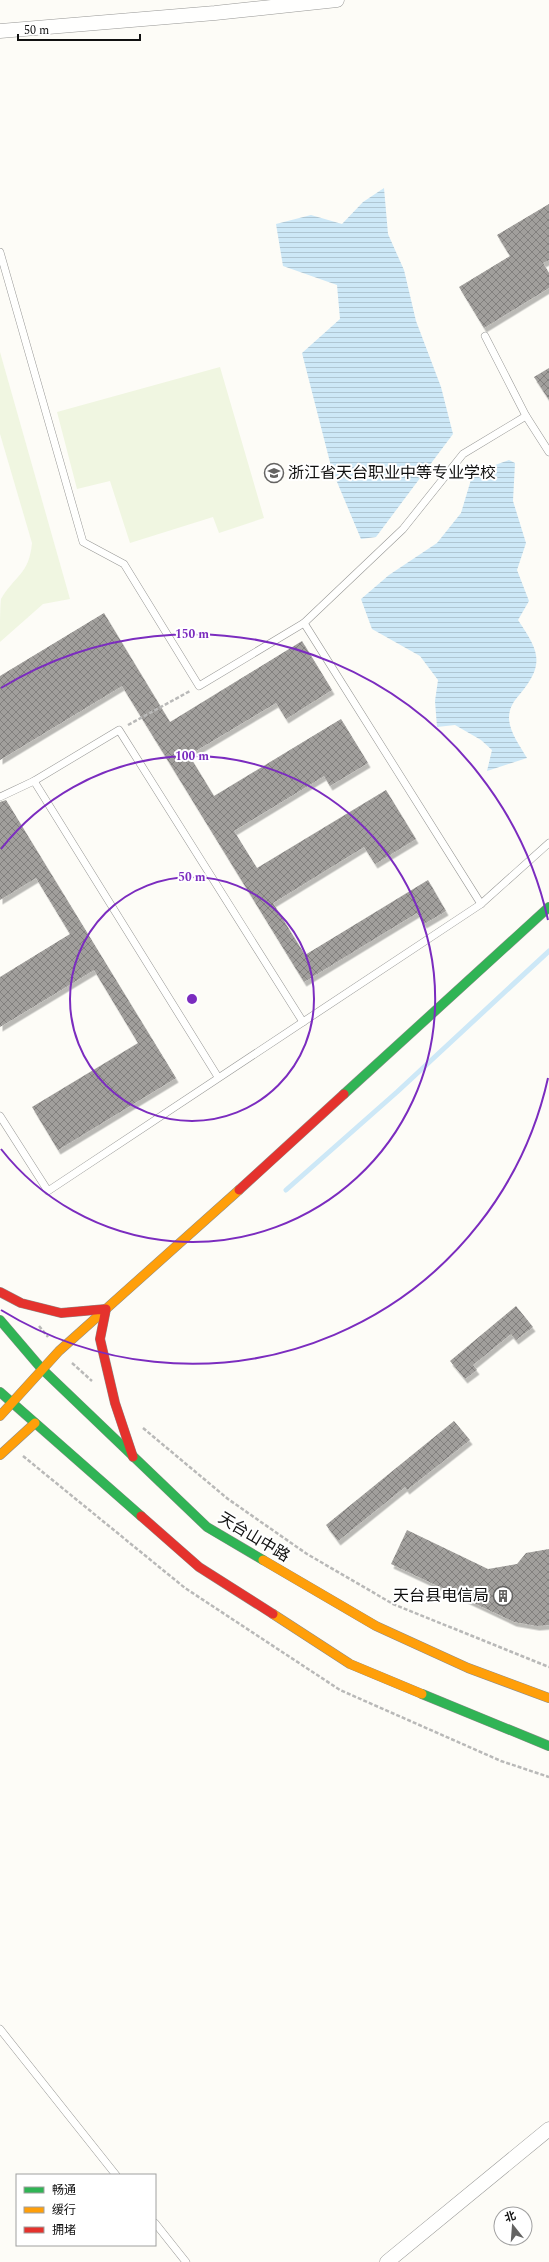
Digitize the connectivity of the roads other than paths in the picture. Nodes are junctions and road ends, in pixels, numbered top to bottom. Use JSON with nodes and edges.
{"nodes":[{"id":1,"x":337,"y":0,"type":"edge"},
{"id":2,"x":0,"y":31,"type":"edge"},
{"id":3,"x":0,"y":252,"type":"edge"},
{"id":4,"x":485,"y":336,"type":"dead end"},
{"id":5,"x":526,"y":416,"type":"junction"},
{"id":6,"x":549,"y":452,"type":"edge"},
{"id":7,"x":304,"y":623,"type":"junction"},
{"id":8,"x":34,"y":781,"type":"junction"},
{"id":9,"x":0,"y":796,"type":"edge"},
{"id":10,"x":549,"y":843,"type":"edge"},
{"id":11,"x":481,"y":904,"type":"junction"},
{"id":12,"x":549,"y":907,"type":"edge"},
{"id":13,"x":303,"y":1022,"type":"junction"},
{"id":14,"x":218,"y":1077,"type":"junction"},
{"id":15,"x":0,"y":1116,"type":"edge"},
{"id":16,"x":0,"y":1292,"type":"edge"},
{"id":17,"x":106,"y":1309,"type":"junction"},
{"id":18,"x":0,"y":1320,"type":"edge"},
{"id":19,"x":41,"y":1368,"type":"junction"},
{"id":20,"x":0,"y":1392,"type":"edge"},
{"id":21,"x":13,"y":1404,"type":"junction"},
{"id":22,"x":0,"y":1416,"type":"edge"},
{"id":23,"x":35,"y":1423,"type":"junction"},
{"id":24,"x":0,"y":1455,"type":"edge"},
{"id":25,"x":133,"y":1457,"type":"junction"},
{"id":26,"x":549,"y":1698,"type":"edge"},
{"id":27,"x":548,"y":1745,"type":"edge"},
{"id":28,"x":0,"y":2029,"type":"edge"},
{"id":29,"x":549,"y":2129,"type":"edge"},
{"id":30,"x":115,"y":2174,"type":"edge"},
{"id":31,"x":156,"y":2224,"type":"edge"},
{"id":32,"x":186,"y":2262,"type":"edge"},
{"id":33,"x":387,"y":2262,"type":"edge"}],
"edges":[{"from":1,"to":2,"type":"street"},
{"from":3,"to":7,"type":"lane"},
{"from":4,"to":5,"type":"lane"},
{"from":5,"to":6,"type":"lane"},
{"from":5,"to":7,"type":"lane"},
{"from":7,"to":11,"type":"lane"},
{"from":8,"to":9,"type":"lane"},
{"from":8,"to":13,"type":"lane"},
{"from":8,"to":14,"type":"lane"},
{"from":10,"to":11,"type":"lane"},
{"from":11,"to":13,"type":"lane"},
{"from":12,"to":17,"type":"main road"},
{"from":13,"to":14,"type":"lane"},
{"from":14,"to":15,"type":"lane"},
{"from":16,"to":17,"type":"main road"},
{"from":17,"to":19,"type":"main road"},
{"from":17,"to":25,"type":"main road"},
{"from":18,"to":19,"type":"main road","name":"天台山中路"},
{"from":19,"to":21,"type":"main road"},
{"from":19,"to":25,"type":"main road","name":"天台山中路"},
{"from":20,"to":21,"type":"main road"},
{"from":21,"to":22,"type":"main road"},
{"from":21,"to":23,"type":"main road"},
{"from":23,"to":24,"type":"main road"},
{"from":23,"to":27,"type":"main road"},
{"from":25,"to":26,"type":"main road","name":"天台山中路"},
{"from":28,"to":30,"type":"lane"},
{"from":29,"to":33,"type":"street"},
{"from":31,"to":32,"type":"lane"}]}
